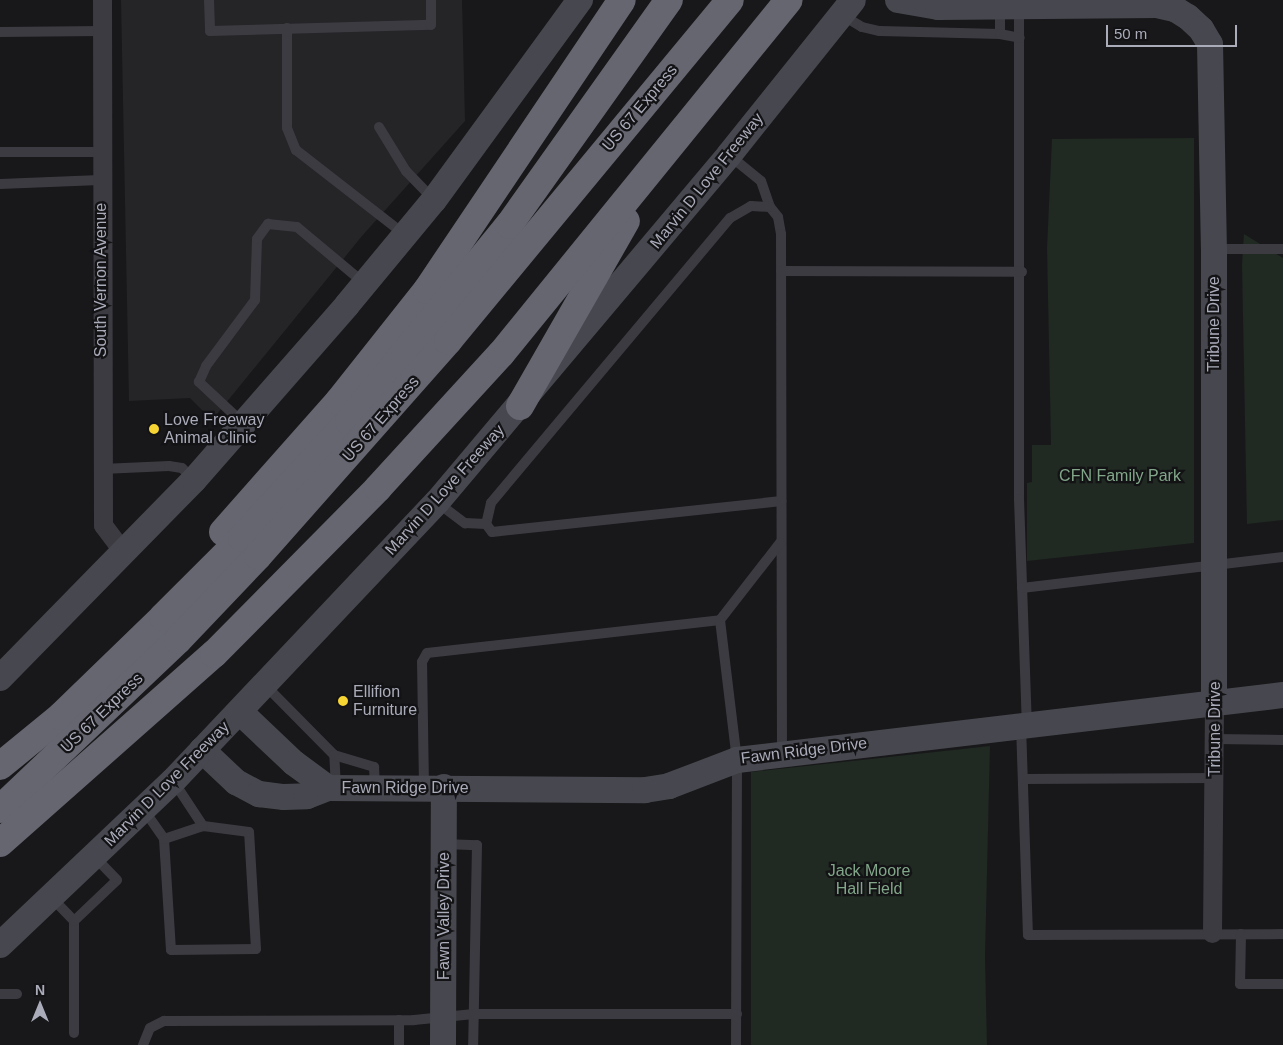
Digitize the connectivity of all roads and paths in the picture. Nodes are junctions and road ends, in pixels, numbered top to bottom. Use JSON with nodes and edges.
{"nodes":[{"id":1,"x":102,"y":0,"type":"edge"},
{"id":2,"x":209,"y":0,"type":"edge"},
{"id":3,"x":430,"y":0,"type":"edge"},
{"id":4,"x":580,"y":0,"type":"edge"},
{"id":5,"x":622,"y":0,"type":"edge"},
{"id":6,"x":669,"y":0,"type":"edge"},
{"id":7,"x":730,"y":0,"type":"edge"},
{"id":8,"x":789,"y":0,"type":"edge"},
{"id":9,"x":898,"y":0,"type":"edge"},
{"id":10,"x":1158,"y":3,"type":"edge"},
{"id":11,"x":1010,"y":6,"type":"junction"},
{"id":12,"x":847,"y":7,"type":"edge"},
{"id":13,"x":287,"y":28,"type":"junction"},
{"id":14,"x":102,"y":31,"type":"junction"},
{"id":15,"x":0,"y":32,"type":"edge"},
{"id":16,"x":1000,"y":34,"type":"junction"},
{"id":17,"x":1020,"y":38,"type":"junction"},
{"id":18,"x":379,"y":127,"type":"dead end"},
{"id":19,"x":670,"y":144,"type":"junction"},
{"id":20,"x":0,"y":152,"type":"edge"},
{"id":21,"x":101,"y":152,"type":"junction"},
{"id":22,"x":729,"y":155,"type":"junction"},
{"id":23,"x":100,"y":180,"type":"junction"},
{"id":24,"x":0,"y":184,"type":"edge"},
{"id":25,"x":434,"y":200,"type":"junction"},
{"id":26,"x":770,"y":207,"type":"junction"},
{"id":27,"x":405,"y":235,"type":"junction"},
{"id":28,"x":1214,"y":249,"type":"junction"},
{"id":29,"x":1283,"y":249,"type":"edge"},
{"id":30,"x":781,"y":272,"type":"junction"},
{"id":31,"x":1022,"y":272,"type":"junction"},
{"id":32,"x":365,"y":284,"type":"junction"},
{"id":33,"x":520,"y":406,"type":"junction"},
{"id":34,"x":244,"y":424,"type":"junction"},
{"id":35,"x":102,"y":469,"type":"junction"},
{"id":36,"x":194,"y":480,"type":"junction"},
{"id":37,"x":781,"y":501,"type":"junction"},
{"id":38,"x":437,"y":502,"type":"junction"},
{"id":39,"x":486,"y":524,"type":"junction"},
{"id":40,"x":780,"y":543,"type":"junction"},
{"id":41,"x":124,"y":553,"type":"junction"},
{"id":42,"x":1283,"y":557,"type":"edge"},
{"id":43,"x":1215,"y":566,"type":"junction"},
{"id":44,"x":1022,"y":588,"type":"junction"},
{"id":45,"x":162,"y":617,"type":"junction"},
{"id":46,"x":720,"y":620,"type":"junction"},
{"id":47,"x":0,"y":678,"type":"edge"},
{"id":48,"x":266,"y":686,"type":"junction"},
{"id":49,"x":1283,"y":695,"type":"edge"},
{"id":50,"x":1214,"y":702,"type":"junction"},
{"id":51,"x":240,"y":712,"type":"junction"},
{"id":52,"x":1024,"y":724,"type":"junction"},
{"id":53,"x":1215,"y":739,"type":"junction"},
{"id":54,"x":1283,"y":740,"type":"edge"},
{"id":55,"x":202,"y":750,"type":"junction"},
{"id":56,"x":782,"y":754,"type":"junction"},
{"id":57,"x":334,"y":755,"type":"junction"},
{"id":58,"x":737,"y":760,"type":"junction"},
{"id":59,"x":0,"y":766,"type":"edge"},
{"id":60,"x":1215,"y":778,"type":"junction"},
{"id":61,"x":1023,"y":779,"type":"junction"},
{"id":62,"x":173,"y":781,"type":"junction"},
{"id":63,"x":434,"y":787,"type":"junction"},
{"id":64,"x":332,"y":788,"type":"junction"},
{"id":65,"x":375,"y":788,"type":"junction"},
{"id":66,"x":0,"y":809,"type":"edge"},
{"id":67,"x":144,"y":809,"type":"junction"},
{"id":68,"x":203,"y":826,"type":"junction"},
{"id":69,"x":164,"y":839,"type":"junction"},
{"id":70,"x":0,"y":843,"type":"edge"},
{"id":71,"x":444,"y":844,"type":"junction"},
{"id":72,"x":94,"y":856,"type":"junction"},
{"id":73,"x":51,"y":897,"type":"junction"},
{"id":74,"x":74,"y":921,"type":"junction"},
{"id":75,"x":1212,"y":933,"type":"junction"},
{"id":76,"x":1241,"y":934,"type":"junction"},
{"id":77,"x":1283,"y":934,"type":"edge"},
{"id":78,"x":0,"y":945,"type":"edge"},
{"id":79,"x":1283,"y":984,"type":"edge"},
{"id":80,"x":0,"y":994,"type":"edge"},
{"id":81,"x":17,"y":994,"type":"dead end"},
{"id":82,"x":474,"y":1014,"type":"junction"},
{"id":83,"x":737,"y":1014,"type":"junction"},
{"id":84,"x":443,"y":1016,"type":"junction"},
{"id":85,"x":399,"y":1020,"type":"junction"},
{"id":86,"x":74,"y":1033,"type":"dead end"},
{"id":87,"x":143,"y":1045,"type":"edge"},
{"id":88,"x":400,"y":1045,"type":"edge"},
{"id":89,"x":442,"y":1045,"type":"edge"},
{"id":90,"x":473,"y":1045,"type":"edge"},
{"id":91,"x":736,"y":1045,"type":"edge"}],
"edges":[{"from":1,"to":14,"type":"street","name":"South Vernon Avenue"},
{"from":2,"to":13,"type":"lane"},
{"from":3,"to":13,"type":"lane"},
{"from":4,"to":25,"type":"street"},
{"from":5,"to":45,"type":"highway"},
{"from":6,"to":45,"type":"highway"},
{"from":7,"to":66,"type":"highway","name":"US 67 Express"},
{"from":8,"to":19,"type":"highway"},
{"from":9,"to":11,"type":"street","name":"Tribune Drive"},
{"from":10,"to":11,"type":"street","name":"Tribune Drive"},
{"from":10,"to":28,"type":"street","name":"Tribune Drive"},
{"from":11,"to":16,"type":"lane"},
{"from":11,"to":17,"type":"lane"},
{"from":12,"to":16,"type":"lane"},
{"from":12,"to":22,"type":"street","name":"Marvin D Love Freeway"},
{"from":13,"to":27,"type":"lane"},
{"from":14,"to":15,"type":"lane"},
{"from":14,"to":21,"type":"street","name":"South Vernon Avenue"},
{"from":16,"to":17,"type":"lane"},
{"from":17,"to":31,"type":"lane"},
{"from":18,"to":25,"type":"lane"},
{"from":19,"to":33,"type":"highway"},
{"from":19,"to":70,"type":"highway"},
{"from":20,"to":21,"type":"lane"},
{"from":21,"to":23,"type":"street","name":"South Vernon Avenue"},
{"from":22,"to":26,"type":"lane"},
{"from":22,"to":33,"type":"street","name":"Marvin D Love Freeway"},
{"from":23,"to":24,"type":"lane"},
{"from":23,"to":35,"type":"street","name":"South Vernon Avenue"},
{"from":25,"to":27,"type":"street"},
{"from":26,"to":30,"type":"lane"},
{"from":26,"to":39,"type":"lane"},
{"from":27,"to":32,"type":"street"},
{"from":28,"to":29,"type":"lane"},
{"from":28,"to":43,"type":"street","name":"Tribune Drive"},
{"from":30,"to":31,"type":"lane"},
{"from":30,"to":37,"type":"lane"},
{"from":31,"to":44,"type":"lane"},
{"from":32,"to":34,"type":"street"},
{"from":32,"to":34,"type":"lane"},
{"from":33,"to":38,"type":"street","name":"Marvin D Love Freeway"},
{"from":34,"to":36,"type":"street"},
{"from":35,"to":36,"type":"lane"},
{"from":35,"to":41,"type":"street","name":"South Vernon Avenue"},
{"from":36,"to":41,"type":"street"},
{"from":37,"to":39,"type":"lane"},
{"from":37,"to":40,"type":"lane"},
{"from":38,"to":39,"type":"lane"},
{"from":38,"to":48,"type":"street","name":"Marvin D Love Freeway"},
{"from":40,"to":46,"type":"lane"},
{"from":40,"to":56,"type":"lane"},
{"from":41,"to":47,"type":"street"},
{"from":42,"to":43,"type":"lane"},
{"from":43,"to":44,"type":"lane"},
{"from":43,"to":50,"type":"street","name":"Tribune Drive"},
{"from":44,"to":52,"type":"lane"},
{"from":45,"to":59,"type":"highway"},
{"from":46,"to":58,"type":"lane"},
{"from":46,"to":63,"type":"lane"},
{"from":48,"to":51,"type":"street","name":"Marvin D Love Freeway"},
{"from":48,"to":57,"type":"lane"},
{"from":49,"to":50,"type":"street","name":"Fawn Ridge Drive"},
{"from":50,"to":52,"type":"street","name":"Fawn Ridge Drive"},
{"from":50,"to":53,"type":"street","name":"Tribune Drive"},
{"from":51,"to":55,"type":"street","name":"Marvin D Love Freeway"},
{"from":51,"to":64,"type":"street","name":"Fawn Ridge Drive"},
{"from":52,"to":56,"type":"street","name":"Fawn Ridge Drive"},
{"from":52,"to":61,"type":"lane"},
{"from":53,"to":54,"type":"lane"},
{"from":53,"to":60,"type":"street","name":"Tribune Drive"},
{"from":55,"to":62,"type":"street","name":"Marvin D Love Freeway"},
{"from":55,"to":64,"type":"street","name":"Fawn Ridge Drive"},
{"from":56,"to":58,"type":"street","name":"Fawn Ridge Drive"},
{"from":57,"to":64,"type":"lane"},
{"from":57,"to":65,"type":"lane"},
{"from":58,"to":63,"type":"street","name":"Fawn Ridge Drive"},
{"from":58,"to":83,"type":"lane"},
{"from":60,"to":61,"type":"lane"},
{"from":60,"to":75,"type":"street","name":"Tribune Drive"},
{"from":61,"to":75,"type":"lane"},
{"from":62,"to":67,"type":"street","name":"Marvin D Love Freeway"},
{"from":62,"to":68,"type":"lane"},
{"from":63,"to":65,"type":"street","name":"Fawn Ridge Drive"},
{"from":63,"to":71,"type":"street","name":"Fawn Valley Drive"},
{"from":64,"to":65,"type":"street","name":"Fawn Ridge Drive"},
{"from":67,"to":69,"type":"lane"},
{"from":67,"to":72,"type":"street","name":"Marvin D Love Freeway"},
{"from":68,"to":69,"type":"lane"},
{"from":68,"to":69,"type":"lane"},
{"from":71,"to":82,"type":"lane"},
{"from":71,"to":84,"type":"street","name":"Fawn Valley Drive"},
{"from":72,"to":73,"type":"street","name":"Marvin D Love Freeway"},
{"from":72,"to":74,"type":"lane"},
{"from":73,"to":74,"type":"lane"},
{"from":73,"to":78,"type":"street","name":"Marvin D Love Freeway"},
{"from":74,"to":86,"type":"lane"},
{"from":75,"to":76,"type":"lane"},
{"from":76,"to":77,"type":"lane"},
{"from":76,"to":79,"type":"lane"},
{"from":80,"to":81,"type":"lane"},
{"from":82,"to":83,"type":"lane"},
{"from":82,"to":84,"type":"lane"},
{"from":82,"to":90,"type":"lane"},
{"from":83,"to":91,"type":"lane"},
{"from":84,"to":85,"type":"lane"},
{"from":84,"to":89,"type":"street","name":"Fawn Valley Drive"},
{"from":85,"to":87,"type":"lane"},
{"from":85,"to":88,"type":"lane"}]}
